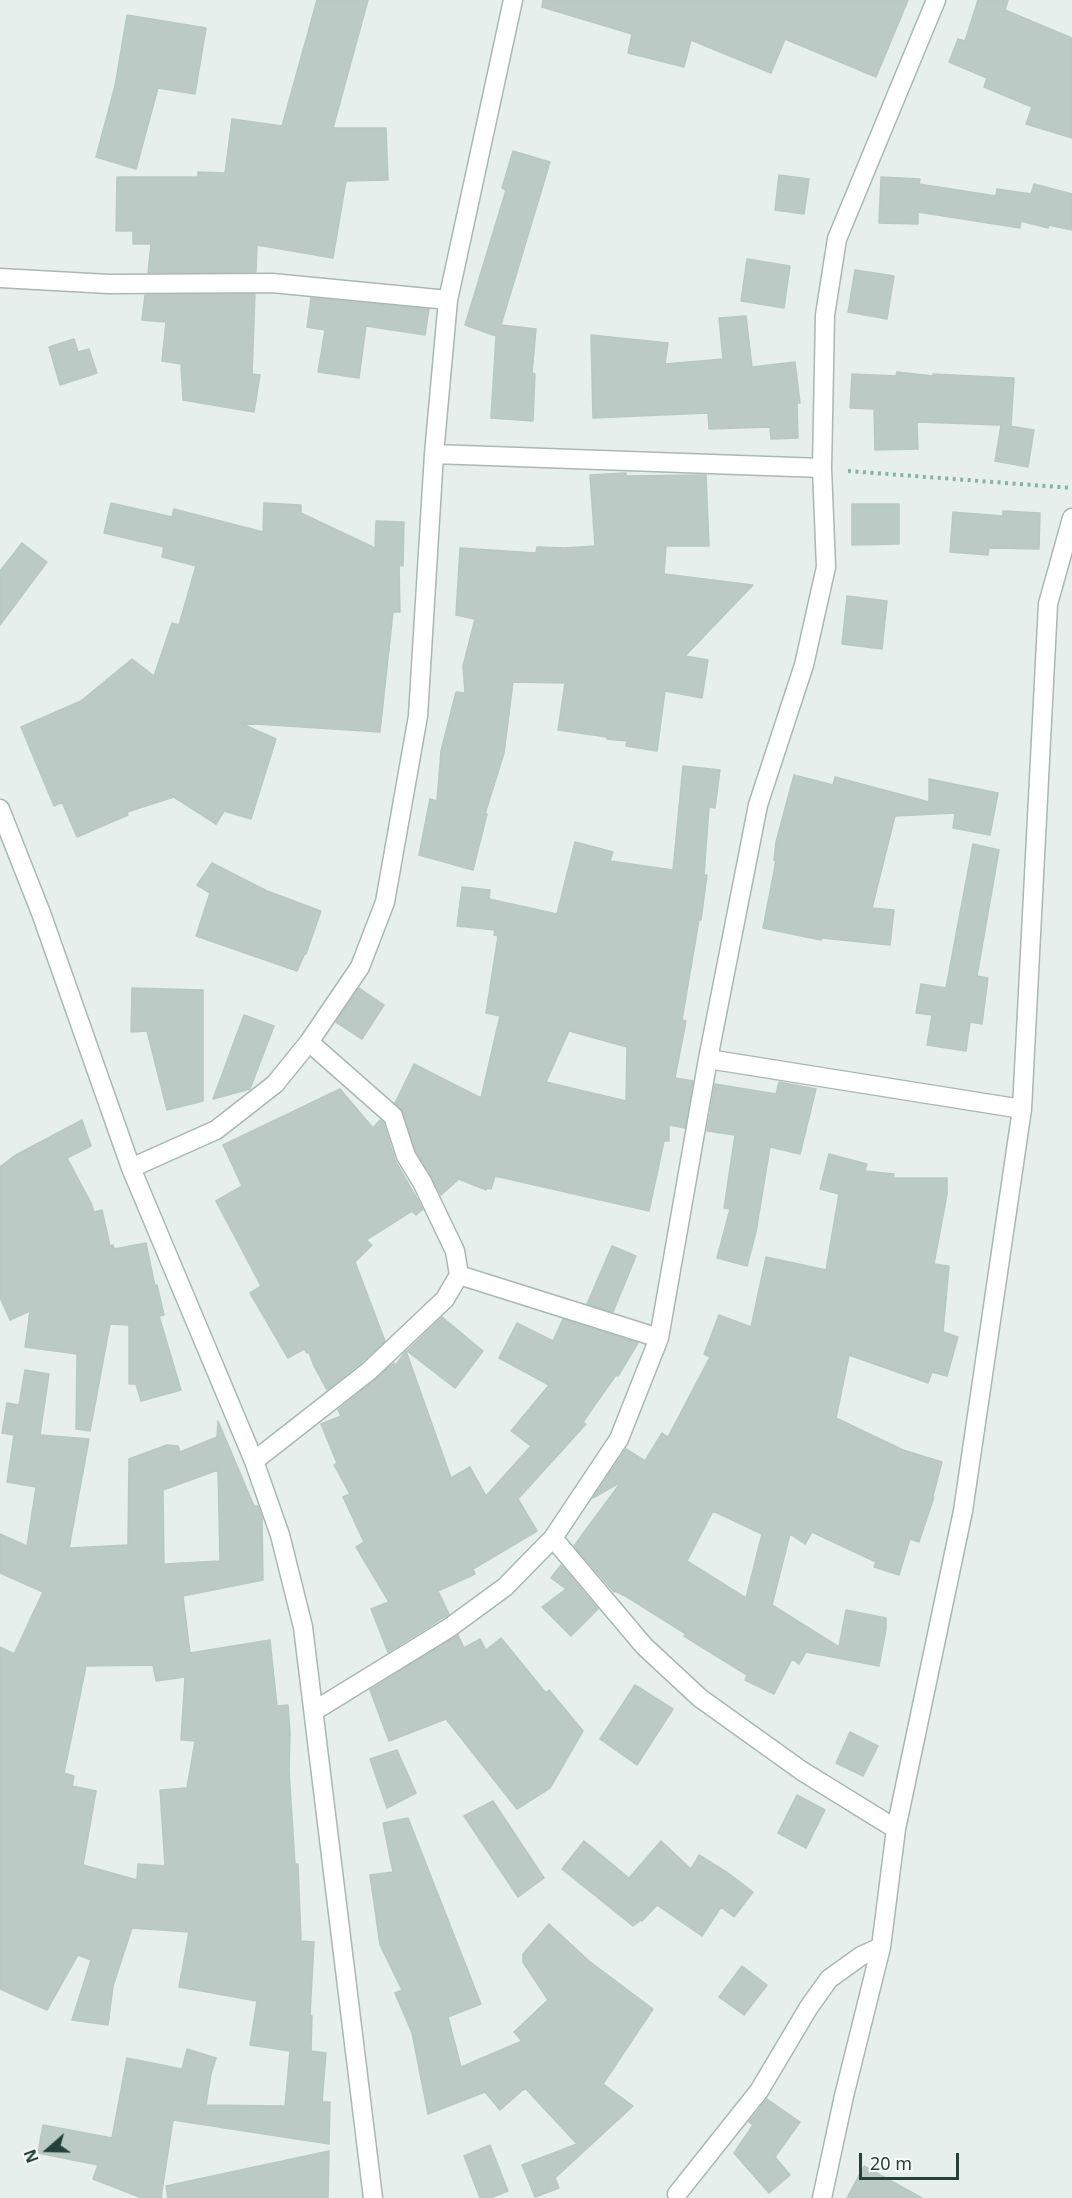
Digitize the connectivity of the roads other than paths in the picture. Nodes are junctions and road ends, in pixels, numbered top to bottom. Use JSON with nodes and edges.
{"nodes":[{"id":1,"x":513,"y":0,"type":"edge"},
{"id":2,"x":936,"y":0,"type":"edge"},
{"id":3,"x":0,"y":278,"type":"edge"},
{"id":4,"x":448,"y":300,"type":"junction"},
{"id":5,"x":434,"y":454,"type":"junction"},
{"id":6,"x":822,"y":468,"type":"junction"},
{"id":7,"x":1072,"y":518,"type":"edge"},
{"id":8,"x":0,"y":809,"type":"edge"},
{"id":9,"x":309,"y":1042,"type":"junction"},
{"id":10,"x":708,"y":1059,"type":"junction"},
{"id":11,"x":1022,"y":1109,"type":"junction"},
{"id":12,"x":131,"y":1168,"type":"junction"},
{"id":13,"x":459,"y":1275,"type":"junction"},
{"id":14,"x":659,"y":1338,"type":"junction"},
{"id":15,"x":255,"y":1461,"type":"junction"},
{"id":16,"x":553,"y":1538,"type":"junction"},
{"id":17,"x":314,"y":1710,"type":"junction"},
{"id":18,"x":896,"y":1829,"type":"junction"},
{"id":19,"x":881,"y":1947,"type":"junction"},
{"id":20,"x":678,"y":2197,"type":"edge"},
{"id":21,"x":373,"y":2198,"type":"edge"},
{"id":22,"x":822,"y":2198,"type":"edge"}],
"edges":[{"from":1,"to":4,"type":"street"},
{"from":2,"to":6,"type":"street"},
{"from":3,"to":4,"type":"street"},
{"from":4,"to":5,"type":"street"},
{"from":5,"to":6,"type":"street"},
{"from":5,"to":9,"type":"street"},
{"from":6,"to":10,"type":"street"},
{"from":7,"to":11,"type":"street"},
{"from":8,"to":12,"type":"street"},
{"from":9,"to":12,"type":"street"},
{"from":9,"to":13,"type":"street"},
{"from":10,"to":11,"type":"street"},
{"from":10,"to":14,"type":"street"},
{"from":11,"to":18,"type":"street"},
{"from":12,"to":15,"type":"street"},
{"from":13,"to":14,"type":"street"},
{"from":13,"to":15,"type":"street"},
{"from":14,"to":16,"type":"street"},
{"from":15,"to":17,"type":"street"},
{"from":16,"to":17,"type":"street"},
{"from":16,"to":18,"type":"street"},
{"from":17,"to":21,"type":"street"},
{"from":18,"to":19,"type":"street"},
{"from":19,"to":20,"type":"street"},
{"from":19,"to":22,"type":"street"}]}
